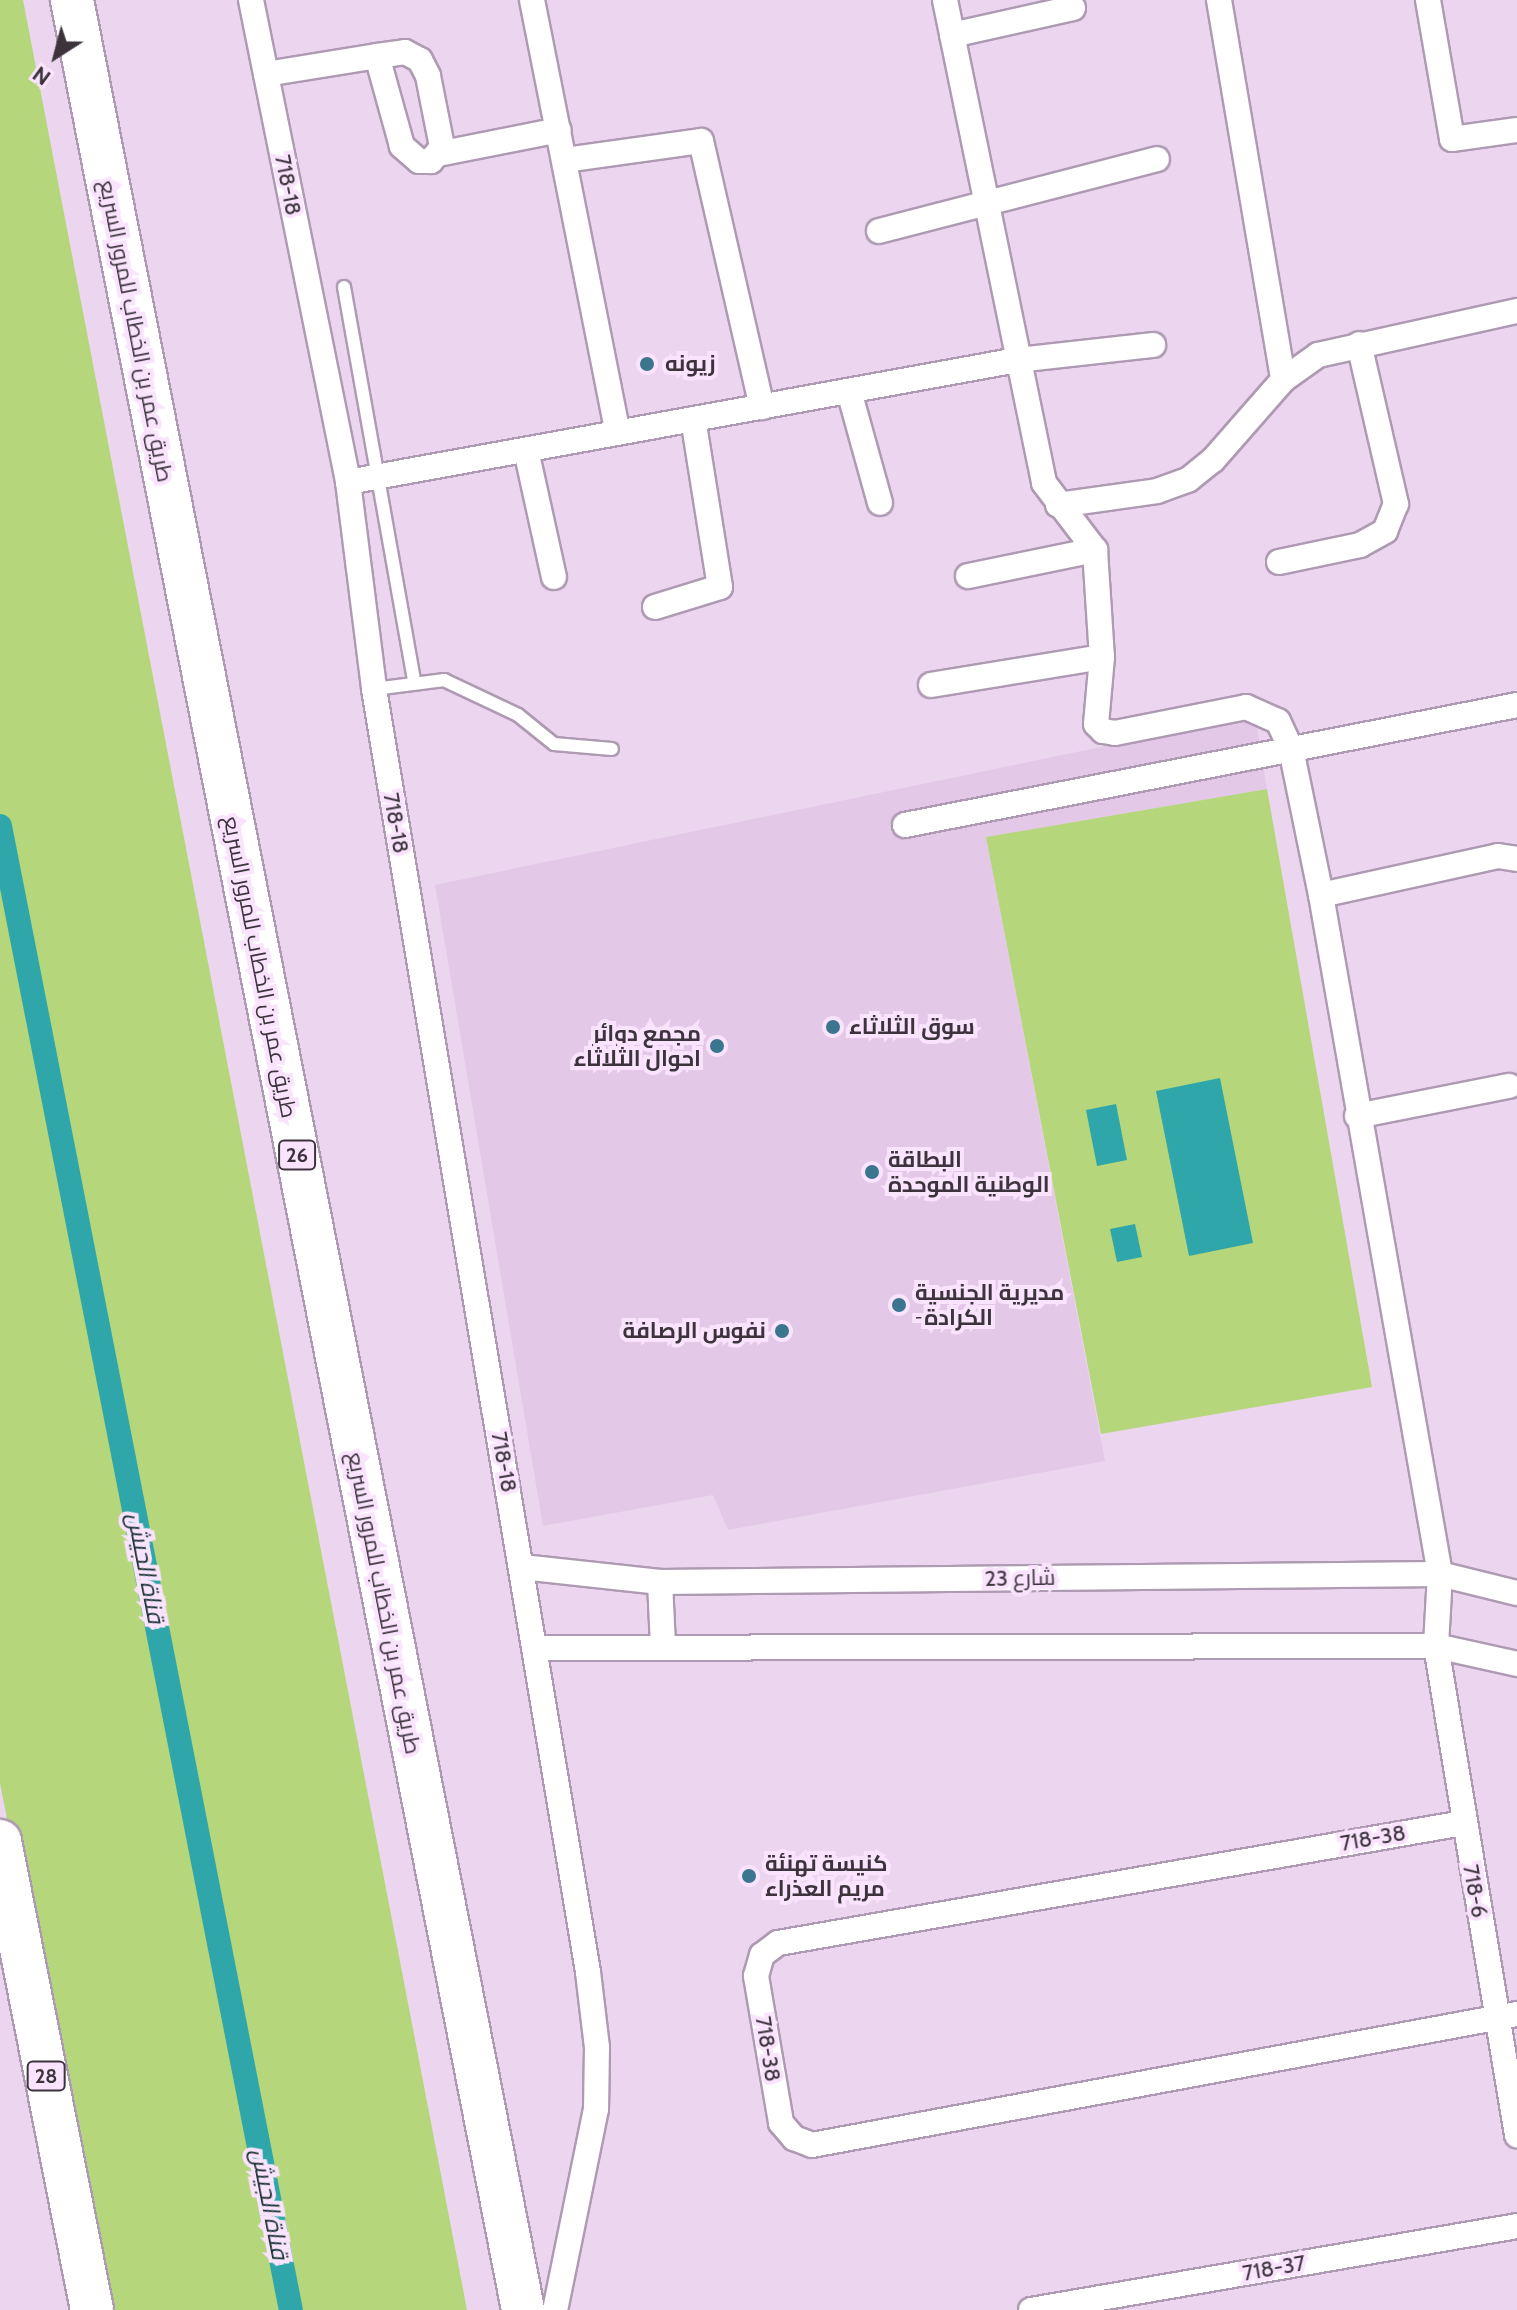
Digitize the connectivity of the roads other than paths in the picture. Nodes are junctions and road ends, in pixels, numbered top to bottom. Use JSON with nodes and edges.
{"nodes":[{"id":1,"x":72,"y":0,"type":"edge"},
{"id":2,"x":251,"y":0,"type":"edge"},
{"id":3,"x":532,"y":0,"type":"edge"},
{"id":4,"x":945,"y":0,"type":"edge"},
{"id":5,"x":1219,"y":0,"type":"edge"},
{"id":6,"x":1428,"y":0,"type":"edge"},
{"id":7,"x":1073,"y":8,"type":"dead end"},
{"id":8,"x":952,"y":35,"type":"junction"},
{"id":9,"x":377,"y":56,"type":"junction"},
{"id":10,"x":266,"y":74,"type":"junction"},
{"id":11,"x":559,"y":130,"type":"junction"},
{"id":12,"x":1517,"y":130,"type":"edge"},
{"id":13,"x":438,"y":154,"type":"junction"},
{"id":14,"x":1157,"y":159,"type":"dead end"},
{"id":15,"x":565,"y":160,"type":"junction"},
{"id":16,"x":986,"y":202,"type":"junction"},
{"id":17,"x":879,"y":231,"type":"dead end"},
{"id":18,"x":344,"y":287,"type":"dead end"},
{"id":19,"x":1517,"y":311,"type":"edge"},
{"id":20,"x":1359,"y":344,"type":"junction"},
{"id":21,"x":1153,"y":345,"type":"dead end"},
{"id":22,"x":1017,"y":360,"type":"junction"},
{"id":23,"x":1283,"y":380,"type":"junction"},
{"id":24,"x":849,"y":391,"type":"junction"},
{"id":25,"x":762,"y":407,"type":"junction"},
{"id":26,"x":693,"y":419,"type":"junction"},
{"id":27,"x":618,"y":433,"type":"junction"},
{"id":28,"x":526,"y":450,"type":"junction"},
{"id":29,"x":378,"y":476,"type":"junction"},
{"id":30,"x":348,"y":482,"type":"junction"},
{"id":31,"x":880,"y":503,"type":"dead end"},
{"id":32,"x":1058,"y":505,"type":"junction"},
{"id":33,"x":1095,"y":550,"type":"junction"},
{"id":34,"x":1279,"y":562,"type":"dead end"},
{"id":35,"x":968,"y":576,"type":"dead end"},
{"id":36,"x":554,"y":577,"type":"dead end"},
{"id":37,"x":655,"y":607,"type":"dead end"},
{"id":38,"x":1102,"y":657,"type":"junction"},
{"id":39,"x":414,"y":680,"type":"junction"},
{"id":40,"x":931,"y":685,"type":"dead end"},
{"id":41,"x":374,"y":689,"type":"junction"},
{"id":42,"x":1517,"y":705,"type":"edge"},
{"id":43,"x":612,"y":749,"type":"dead end"},
{"id":44,"x":1291,"y":749,"type":"junction"},
{"id":45,"x":905,"y":825,"type":"dead end"},
{"id":46,"x":1517,"y":859,"type":"edge"},
{"id":47,"x":1321,"y":895,"type":"junction"},
{"id":48,"x":1509,"y":1086,"type":"dead end"},
{"id":49,"x":1357,"y":1116,"type":"junction"},
{"id":50,"x":522,"y":1567,"type":"junction"},
{"id":51,"x":1440,"y":1574,"type":"junction"},
{"id":52,"x":660,"y":1582,"type":"junction"},
{"id":53,"x":1517,"y":1593,"type":"edge"},
{"id":54,"x":663,"y":1645,"type":"junction"},
{"id":55,"x":1436,"y":1646,"type":"junction"},
{"id":56,"x":535,"y":1648,"type":"junction"},
{"id":57,"x":1517,"y":1664,"type":"edge"},
{"id":58,"x":1463,"y":1823,"type":"junction"},
{"id":59,"x":0,"y":1841,"type":"edge"},
{"id":60,"x":1507,"y":2015,"type":"edge"},
{"id":61,"x":1517,"y":2135,"type":"edge"},
{"id":62,"x":1517,"y":2226,"type":"edge"},
{"id":63,"x":92,"y":2310,"type":"edge"},
{"id":64,"x":523,"y":2310,"type":"edge"},
{"id":65,"x":555,"y":2310,"type":"edge"},
{"id":66,"x":1031,"y":2310,"type":"edge"}],
"edges":[{"from":1,"to":64,"type":"highway","name":"طريق عمر بن الخطاب للمرور السريع","number":"26"},
{"from":2,"to":10,"type":"street","name":"718-18"},
{"from":3,"to":11,"type":"street"},
{"from":4,"to":8,"type":"street"},
{"from":5,"to":23,"type":"street"},
{"from":6,"to":12,"type":"street"},
{"from":7,"to":8,"type":"street"},
{"from":8,"to":16,"type":"street"},
{"from":9,"to":10,"type":"street"},
{"from":9,"to":13,"type":"street"},
{"from":9,"to":13,"type":"street"},
{"from":10,"to":30,"type":"street","name":"718-18"},
{"from":11,"to":13,"type":"street"},
{"from":11,"to":15,"type":"street"},
{"from":14,"to":16,"type":"street"},
{"from":15,"to":25,"type":"street"},
{"from":15,"to":27,"type":"street"},
{"from":16,"to":17,"type":"street"},
{"from":16,"to":22,"type":"street"},
{"from":18,"to":29,"type":"lane"},
{"from":19,"to":20,"type":"street"},
{"from":20,"to":23,"type":"street"},
{"from":20,"to":34,"type":"street"},
{"from":21,"to":22,"type":"street"},
{"from":22,"to":24,"type":"street"},
{"from":22,"to":32,"type":"street"},
{"from":23,"to":32,"type":"street"},
{"from":24,"to":25,"type":"street"},
{"from":24,"to":31,"type":"street"},
{"from":25,"to":26,"type":"street"},
{"from":26,"to":27,"type":"street"},
{"from":26,"to":37,"type":"street"},
{"from":27,"to":28,"type":"street"},
{"from":28,"to":29,"type":"street"},
{"from":28,"to":36,"type":"street"},
{"from":29,"to":30,"type":"street"},
{"from":29,"to":39,"type":"lane"},
{"from":30,"to":41,"type":"street","name":"718-18"},
{"from":32,"to":33,"type":"street"},
{"from":33,"to":35,"type":"street"},
{"from":33,"to":38,"type":"street"},
{"from":38,"to":40,"type":"street"},
{"from":38,"to":44,"type":"street"},
{"from":39,"to":41,"type":"lane"},
{"from":39,"to":43,"type":"lane"},
{"from":41,"to":50,"type":"street","name":"718-18"},
{"from":42,"to":44,"type":"street"},
{"from":44,"to":45,"type":"street"},
{"from":44,"to":47,"type":"street","name":"718-6"},
{"from":46,"to":47,"type":"street"},
{"from":47,"to":49,"type":"street","name":"718-6"},
{"from":48,"to":49,"type":"street"},
{"from":49,"to":51,"type":"street","name":"718-6"},
{"from":50,"to":52,"type":"street","name":"شارع 23"},
{"from":50,"to":56,"type":"street","name":"718-18"},
{"from":51,"to":52,"type":"street","name":"شارع 23"},
{"from":51,"to":53,"type":"street","name":"شارع 23"},
{"from":51,"to":55,"type":"street","name":"718-6"},
{"from":52,"to":54,"type":"street"},
{"from":54,"to":55,"type":"street"},
{"from":54,"to":56,"type":"street"},
{"from":55,"to":57,"type":"street"},
{"from":55,"to":58,"type":"street","name":"718-6"},
{"from":56,"to":65,"type":"street","name":"718-18"},
{"from":58,"to":60,"type":"street","name":"718-6"},
{"from":58,"to":60,"type":"street","name":"718-38"},
{"from":59,"to":63,"type":"highway","number":"28"},
{"from":60,"to":61,"type":"street","name":"718-6"},
{"from":62,"to":66,"type":"street","name":"718-37"}]}
